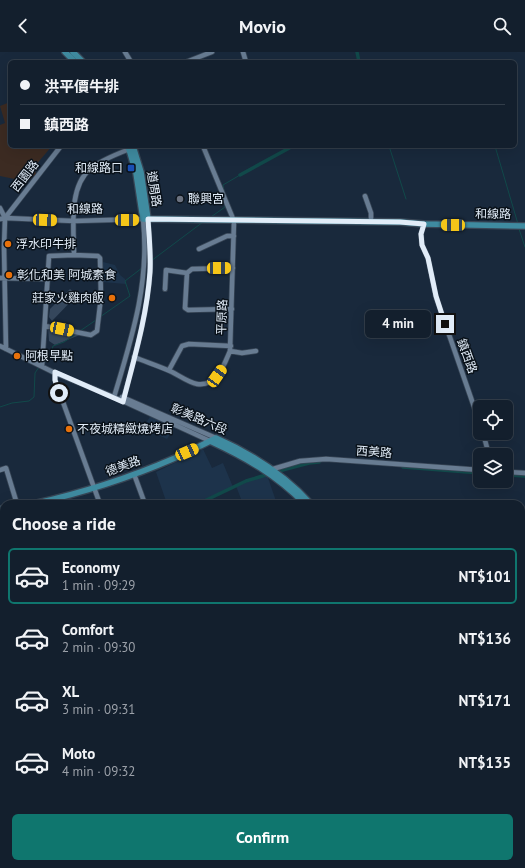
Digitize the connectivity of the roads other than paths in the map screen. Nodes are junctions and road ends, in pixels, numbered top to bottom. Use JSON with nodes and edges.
{"nodes":[{"id":1,"x":65,"y":52,"type":"edge"},
{"id":2,"x":72,"y":52,"type":"edge"},
{"id":3,"x":212,"y":52,"type":"edge"},
{"id":4,"x":73,"y":60,"type":"edge"},
{"id":5,"x":81,"y":60,"type":"edge"},
{"id":6,"x":191,"y":60,"type":"edge"},
{"id":7,"x":59,"y":148,"type":"edge"},
{"id":8,"x":130,"y":148,"type":"edge"},
{"id":9,"x":132,"y":148,"type":"edge"},
{"id":10,"x":204,"y":148,"type":"edge"},
{"id":11,"x":365,"y":196,"type":"dead end"},
{"id":12,"x":0,"y":208,"type":"edge"},
{"id":13,"x":2,"y":219,"type":"edge"},
{"id":14,"x":145,"y":219,"type":"junction"},
{"id":15,"x":74,"y":221,"type":"junction"},
{"id":16,"x":234,"y":221,"type":"junction"},
{"id":17,"x":371,"y":222,"type":"junction"},
{"id":18,"x":424,"y":224,"type":"junction"},
{"id":19,"x":525,"y":226,"type":"edge"},
{"id":20,"x":234,"y":236,"type":"junction"},
{"id":21,"x":199,"y":249,"type":"dead end"},
{"id":22,"x":74,"y":255,"type":"junction"},
{"id":23,"x":233,"y":268,"type":"junction"},
{"id":24,"x":187,"y":273,"type":"junction"},
{"id":25,"x":2,"y":278,"type":"edge"},
{"id":26,"x":46,"y":279,"type":"junction"},
{"id":27,"x":165,"y":289,"type":"dead end"},
{"id":28,"x":3,"y":292,"type":"edge"},
{"id":29,"x":232,"y":309,"type":"junction"},
{"id":30,"x":46,"y":326,"type":"junction"},
{"id":31,"x":0,"y":346,"type":"edge"},
{"id":32,"x":6,"y":349,"type":"junction"},
{"id":33,"x":230,"y":349,"type":"junction"},
{"id":34,"x":256,"y":351,"type":"dead end"},
{"id":35,"x":134,"y":357,"type":"junction"},
{"id":36,"x":42,"y":366,"type":"junction"},
{"id":37,"x":169,"y":370,"type":"junction"},
{"id":38,"x":55,"y":372,"type":"junction"},
{"id":39,"x":114,"y":397,"type":"junction"},
{"id":40,"x":123,"y":400,"type":"junction"},
{"id":41,"x":473,"y":404,"type":"edge"},
{"id":42,"x":216,"y":438,"type":"junction"},
{"id":43,"x":210,"y":441,"type":"junction"},
{"id":44,"x":241,"y":453,"type":"junction"},
{"id":45,"x":0,"y":470,"type":"edge"},
{"id":46,"x":473,"y":470,"type":"edge"},
{"id":47,"x":513,"y":472,"type":"edge"},
{"id":48,"x":272,"y":473,"type":"junction"},
{"id":49,"x":525,"y":473,"type":"edge"},
{"id":50,"x":134,"y":474,"type":"junction"},
{"id":51,"x":94,"y":488,"type":"junction"},
{"id":52,"x":16,"y":500,"type":"edge"},
{"id":53,"x":48,"y":500,"type":"edge"},
{"id":54,"x":98,"y":500,"type":"edge"},
{"id":55,"x":144,"y":500,"type":"edge"},
{"id":56,"x":301,"y":500,"type":"edge"},
{"id":57,"x":306,"y":500,"type":"edge"}],
"edges":[{"from":1,"to":4,"type":"main road"},
{"from":2,"to":5,"type":"main road"},
{"from":3,"to":6,"type":"street"},
{"from":7,"to":13,"type":"street","name":"西園路"},
{"from":8,"to":15,"type":"street"},
{"from":9,"to":14,"type":"main road","name":"道周路"},
{"from":10,"to":16,"type":"street","name":"平原路"},
{"from":11,"to":17,"type":"street"},
{"from":12,"to":13,"type":"street"},
{"from":13,"to":15,"type":"street","name":"和線路"},
{"from":13,"to":25,"type":"street"},
{"from":14,"to":15,"type":"street","name":"和線路"},
{"from":14,"to":16,"type":"main road","name":"和線路"},
{"from":14,"to":35,"type":"street","name":"道周路"},
{"from":14,"to":39,"type":"street","name":"道周路"},
{"from":15,"to":22,"type":"street"},
{"from":16,"to":17,"type":"main road","name":"和線路"},
{"from":16,"to":20,"type":"street","name":"平原路"},
{"from":17,"to":18,"type":"main road","name":"和線路"},
{"from":18,"to":19,"type":"main road","name":"和線路"},
{"from":18,"to":41,"type":"street","name":"鎮西路"},
{"from":20,"to":21,"type":"street"},
{"from":20,"to":23,"type":"street","name":"平原路"},
{"from":22,"to":26,"type":"street"},
{"from":22,"to":30,"type":"street"},
{"from":23,"to":24,"type":"street"},
{"from":23,"to":29,"type":"street","name":"平原路"},
{"from":24,"to":27,"type":"street"},
{"from":24,"to":29,"type":"street"},
{"from":25,"to":26,"type":"street"},
{"from":25,"to":28,"type":"street"},
{"from":26,"to":30,"type":"street"},
{"from":28,"to":32,"type":"street"},
{"from":29,"to":33,"type":"street","name":"平原路"},
{"from":30,"to":36,"type":"street"},
{"from":31,"to":32,"type":"street","name":"彰美路六段"},
{"from":32,"to":36,"type":"street","name":"彰美路六段"},
{"from":33,"to":34,"type":"street"},
{"from":33,"to":37,"type":"street"},
{"from":33,"to":37,"type":"street","name":"平原路"},
{"from":35,"to":37,"type":"street","name":"平原路"},
{"from":35,"to":40,"type":"street","name":"道周路"},
{"from":36,"to":38,"type":"street","name":"彰美路六段"},
{"from":38,"to":39,"type":"street","name":"彰美路六段"},
{"from":38,"to":51,"type":"street"},
{"from":39,"to":40,"type":"street","name":"彰美路六段"},
{"from":40,"to":42,"type":"street","name":"彰美路六段"},
{"from":40,"to":43,"type":"street","name":"彰美路六段"},
{"from":42,"to":43,"type":"main road","name":"德美路"},
{"from":42,"to":44,"type":"main road","name":"彰美路六段"},
{"from":43,"to":44,"type":"main road","name":"彰美路六段"},
{"from":43,"to":50,"type":"main road","name":"德美路"},
{"from":44,"to":48,"type":"main road","name":"彰美路六段"},
{"from":45,"to":52,"type":"street"},
{"from":46,"to":48,"type":"street","name":"西美路"},
{"from":47,"to":49,"type":"street"},
{"from":48,"to":56,"type":"main road"},
{"from":48,"to":57,"type":"main road"},
{"from":50,"to":51,"type":"main road","name":"德美路"},
{"from":50,"to":55,"type":"street"},
{"from":51,"to":53,"type":"main road","name":"德美路"},
{"from":51,"to":54,"type":"street"}]}
